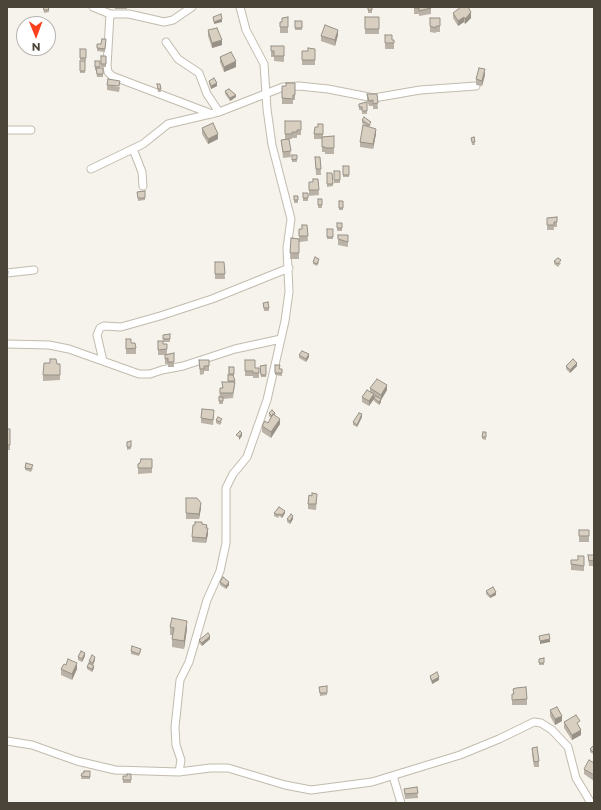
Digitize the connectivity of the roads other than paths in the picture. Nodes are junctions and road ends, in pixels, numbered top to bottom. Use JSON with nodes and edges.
{"nodes":[{"id":1,"x":93,"y":7,"type":"edge"},
{"id":2,"x":192,"y":7,"type":"edge"},
{"id":3,"x":240,"y":7,"type":"edge"},
{"id":4,"x":112,"y":11,"type":"edge"},
{"id":5,"x":166,"y":42,"type":"dead end"},
{"id":6,"x":476,"y":86,"type":"dead end"},
{"id":7,"x":266,"y":92,"type":"junction"},
{"id":8,"x":215,"y":113,"type":"junction"},
{"id":9,"x":7,"y":130,"type":"edge"},
{"id":10,"x":31,"y":130,"type":"dead end"},
{"id":11,"x":133,"y":149,"type":"junction"},
{"id":12,"x":91,"y":169,"type":"dead end"},
{"id":13,"x":143,"y":186,"type":"dead end"},
{"id":14,"x":289,"y":268,"type":"junction"},
{"id":15,"x":34,"y":270,"type":"dead end"},
{"id":16,"x":7,"y":273,"type":"edge"},
{"id":17,"x":281,"y":339,"type":"junction"},
{"id":18,"x":7,"y":344,"type":"edge"},
{"id":19,"x":104,"y":361,"type":"junction"},
{"id":20,"x":7,"y":741,"type":"edge"},
{"id":21,"x":179,"y":772,"type":"junction"},
{"id":22,"x":393,"y":776,"type":"junction"},
{"id":23,"x":401,"y":803,"type":"edge"},
{"id":24,"x":591,"y":803,"type":"edge"}],
"edges":[{"from":1,"to":4,"type":"street"},
{"from":2,"to":4,"type":"street"},
{"from":3,"to":7,"type":"street"},
{"from":4,"to":8,"type":"street"},
{"from":5,"to":8,"type":"street"},
{"from":6,"to":7,"type":"street"},
{"from":7,"to":8,"type":"street"},
{"from":7,"to":14,"type":"street"},
{"from":8,"to":11,"type":"street"},
{"from":9,"to":10,"type":"street"},
{"from":11,"to":12,"type":"street"},
{"from":11,"to":13,"type":"street"},
{"from":14,"to":17,"type":"street"},
{"from":14,"to":19,"type":"street"},
{"from":15,"to":16,"type":"street"},
{"from":17,"to":19,"type":"street"},
{"from":17,"to":21,"type":"street"},
{"from":18,"to":19,"type":"street"},
{"from":20,"to":21,"type":"street"},
{"from":21,"to":22,"type":"street"},
{"from":22,"to":23,"type":"street"},
{"from":22,"to":24,"type":"street"}]}
